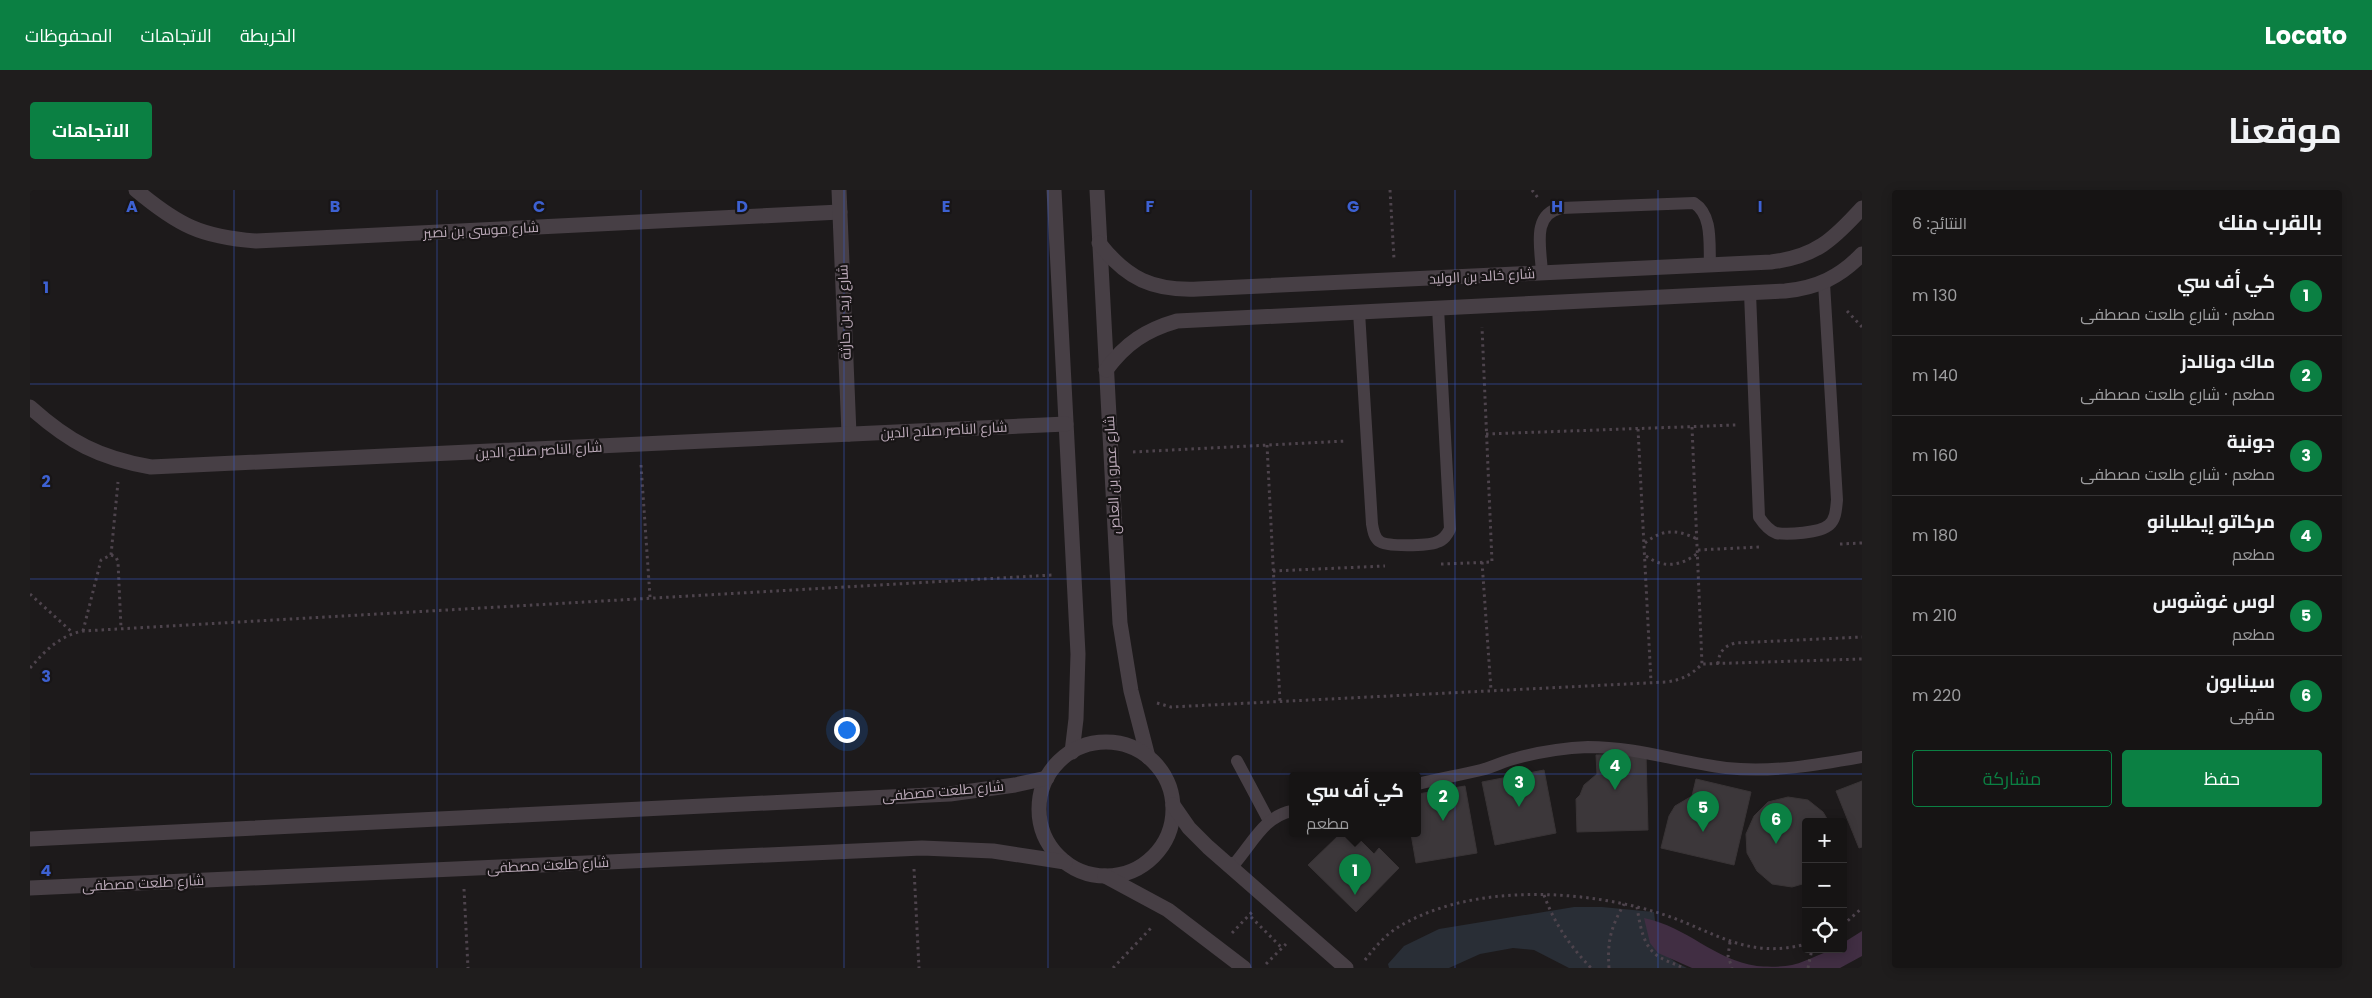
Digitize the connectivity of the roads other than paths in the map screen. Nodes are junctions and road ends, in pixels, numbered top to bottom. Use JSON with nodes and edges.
{"nodes":[{"id":1,"x":136,"y":190,"type":"edge"},
{"id":2,"x":839,"y":190,"type":"edge"},
{"id":3,"x":1054,"y":190,"type":"edge"},
{"id":4,"x":1097,"y":190,"type":"edge"},
{"id":5,"x":154,"y":196,"type":"edge"},
{"id":6,"x":1862,"y":208,"type":"edge"},
{"id":7,"x":840,"y":212,"type":"junction"},
{"id":8,"x":1099,"y":243,"type":"junction"},
{"id":9,"x":1862,"y":254,"type":"edge"},
{"id":10,"x":1710,"y":265,"type":"junction"},
{"id":11,"x":1542,"y":273,"type":"junction"},
{"id":12,"x":1824,"y":283,"type":"junction"},
{"id":13,"x":1750,"y":292,"type":"junction"},
{"id":14,"x":1438,"y":308,"type":"junction"},
{"id":15,"x":1359,"y":312,"type":"junction"},
{"id":16,"x":1106,"y":370,"type":"junction"},
{"id":17,"x":30,"y":407,"type":"edge"},
{"id":18,"x":1066,"y":424,"type":"junction"},
{"id":19,"x":849,"y":434,"type":"junction"},
{"id":20,"x":1072,"y":752,"type":"junction"},
{"id":21,"x":1148,"y":757,"type":"junction"},
{"id":22,"x":1862,"y":757,"type":"edge"},
{"id":23,"x":1237,"y":762,"type":"dead end"},
{"id":24,"x":1046,"y":778,"type":"junction"},
{"id":25,"x":1421,"y":783,"type":"edge"},
{"id":26,"x":1173,"y":805,"type":"junction"},
{"id":27,"x":1289,"y":811,"type":"edge"},
{"id":28,"x":1269,"y":821,"type":"junction"},
{"id":29,"x":30,"y":839,"type":"edge"},
{"id":30,"x":1065,"y":862,"type":"junction"},
{"id":31,"x":1229,"y":864,"type":"junction"},
{"id":32,"x":1105,"y":876,"type":"junction"},
{"id":33,"x":30,"y":888,"type":"edge"},
{"id":34,"x":1353,"y":967,"type":"edge"},
{"id":35,"x":1244,"y":968,"type":"edge"}],
"edges":[{"from":1,"to":5,"type":"street","name":"شارع موسى بن نصير"},
{"from":2,"to":7,"type":"street","name":"شارع زيد بن حارثة"},
{"from":3,"to":18,"type":"street"},
{"from":4,"to":8,"type":"street","name":"شارع عمرو بن العاص"},
{"from":5,"to":7,"type":"street","name":"شارع موسى بن نصير"},
{"from":6,"to":10,"type":"street","name":"شارع خالد بن الوليد"},
{"from":7,"to":19,"type":"street","name":"شارع زيد بن حارثة"},
{"from":8,"to":11,"type":"street","name":"شارع خالد بن الوليد"},
{"from":8,"to":16,"type":"street","name":"شارع عمرو بن العاص"},
{"from":9,"to":12,"type":"street"},
{"from":10,"to":11,"type":"street","name":"شارع خالد بن الوليد"},
{"from":10,"to":11,"type":"lane"},
{"from":12,"to":13,"type":"street"},
{"from":12,"to":13,"type":"lane"},
{"from":13,"to":14,"type":"street"},
{"from":14,"to":15,"type":"street"},
{"from":14,"to":15,"type":"lane"},
{"from":15,"to":16,"type":"street"},
{"from":16,"to":21,"type":"street","name":"شارع عمرو بن العاص"},
{"from":17,"to":19,"type":"street","name":"شارع الناصر صلاح الدين"},
{"from":18,"to":19,"type":"street","name":"شارع الناصر صلاح الدين"},
{"from":18,"to":20,"type":"street"},
{"from":20,"to":21,"type":"street"},
{"from":20,"to":24,"type":"street"},
{"from":21,"to":26,"type":"street"},
{"from":22,"to":25,"type":"lane"},
{"from":23,"to":28,"type":"lane"},
{"from":24,"to":29,"type":"street","name":"شارع طلعت مصطفى"},
{"from":24,"to":30,"type":"street"},
{"from":26,"to":31,"type":"street"},
{"from":26,"to":32,"type":"street"},
{"from":27,"to":28,"type":"lane"},
{"from":28,"to":31,"type":"lane"},
{"from":30,"to":32,"type":"street"},
{"from":30,"to":33,"type":"street","name":"شارع طلعت مصطفى"},
{"from":31,"to":34,"type":"street"},
{"from":32,"to":35,"type":"street"}]}
